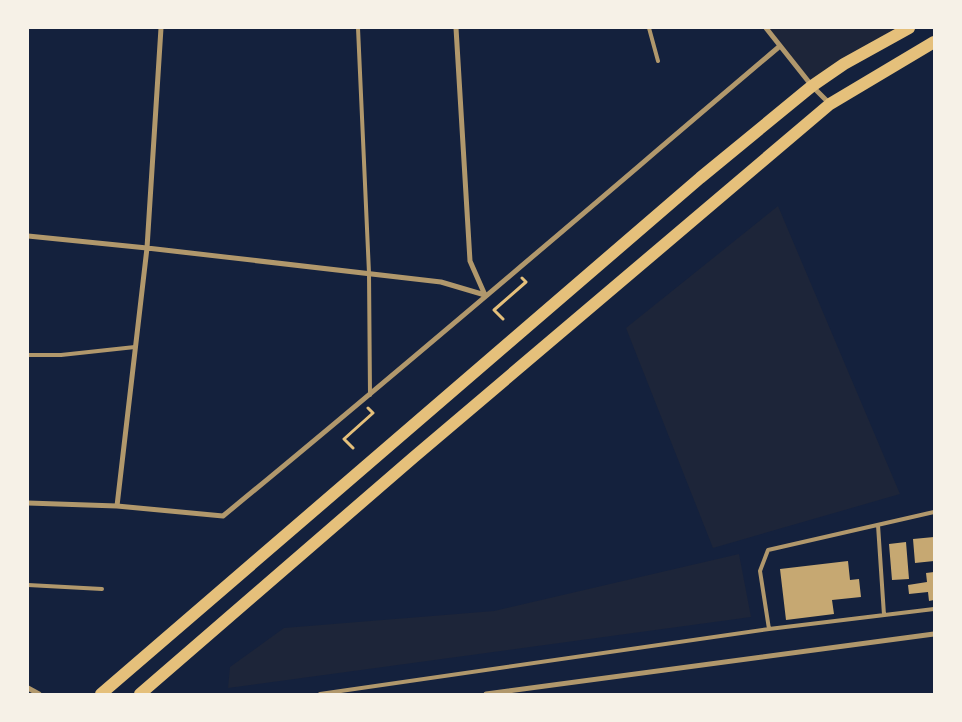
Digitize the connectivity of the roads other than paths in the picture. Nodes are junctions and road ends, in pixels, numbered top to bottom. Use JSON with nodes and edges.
{"nodes":[{"id":1,"x":161,"y":28,"type":"edge"},
{"id":2,"x":358,"y":28,"type":"edge"},
{"id":3,"x":456,"y":28,"type":"edge"},
{"id":4,"x":649,"y":28,"type":"edge"},
{"id":5,"x":766,"y":28,"type":"edge"},
{"id":6,"x":909,"y":28,"type":"edge"},
{"id":7,"x":934,"y":42,"type":"edge"},
{"id":8,"x":780,"y":46,"type":"junction"},
{"id":9,"x":658,"y":61,"type":"dead end"},
{"id":10,"x":812,"y":86,"type":"junction"},
{"id":11,"x":830,"y":104,"type":"junction"},
{"id":12,"x":28,"y":236,"type":"edge"},
{"id":13,"x":146,"y":248,"type":"junction"},
{"id":14,"x":369,"y":273,"type":"junction"},
{"id":15,"x":485,"y":296,"type":"junction"},
{"id":16,"x":135,"y":347,"type":"junction"},
{"id":17,"x":28,"y":355,"type":"edge"},
{"id":18,"x":370,"y":395,"type":"junction"},
{"id":19,"x":28,"y":503,"type":"edge"},
{"id":20,"x":117,"y":506,"type":"junction"},
{"id":21,"x":934,"y":512,"type":"edge"},
{"id":22,"x":878,"y":525,"type":"junction"},
{"id":23,"x":28,"y":585,"type":"edge"},
{"id":24,"x":102,"y":589,"type":"dead end"},
{"id":25,"x":934,"y":609,"type":"edge"},
{"id":26,"x":884,"y":615,"type":"junction"},
{"id":27,"x":769,"y":629,"type":"junction"},
{"id":28,"x":934,"y":634,"type":"edge"},
{"id":29,"x":28,"y":688,"type":"edge"},
{"id":30,"x":39,"y":694,"type":"edge"},
{"id":31,"x":101,"y":694,"type":"edge"},
{"id":32,"x":140,"y":694,"type":"edge"},
{"id":33,"x":320,"y":694,"type":"edge"},
{"id":34,"x":486,"y":694,"type":"edge"}],
"edges":[{"from":1,"to":13,"type":"street"},
{"from":2,"to":14,"type":"lane"},
{"from":3,"to":15,"type":"street"},
{"from":4,"to":9,"type":"lane"},
{"from":5,"to":8,"type":"street"},
{"from":6,"to":10,"type":"main road"},
{"from":7,"to":11,"type":"main road"},
{"from":8,"to":10,"type":"street"},
{"from":8,"to":15,"type":"street"},
{"from":10,"to":11,"type":"street"},
{"from":10,"to":31,"type":"main road"},
{"from":11,"to":32,"type":"main road"},
{"from":12,"to":13,"type":"street"},
{"from":13,"to":14,"type":"street"},
{"from":13,"to":16,"type":"street"},
{"from":14,"to":15,"type":"street"},
{"from":14,"to":18,"type":"lane"},
{"from":15,"to":18,"type":"street"},
{"from":16,"to":17,"type":"lane"},
{"from":16,"to":20,"type":"street"},
{"from":18,"to":20,"type":"street"},
{"from":19,"to":20,"type":"street"},
{"from":21,"to":22,"type":"lane"},
{"from":22,"to":26,"type":"lane"},
{"from":22,"to":27,"type":"lane"},
{"from":23,"to":24,"type":"lane"},
{"from":25,"to":26,"type":"lane"},
{"from":26,"to":27,"type":"lane"},
{"from":27,"to":33,"type":"lane"},
{"from":28,"to":34,"type":"street"},
{"from":29,"to":30,"type":"street"}]}
